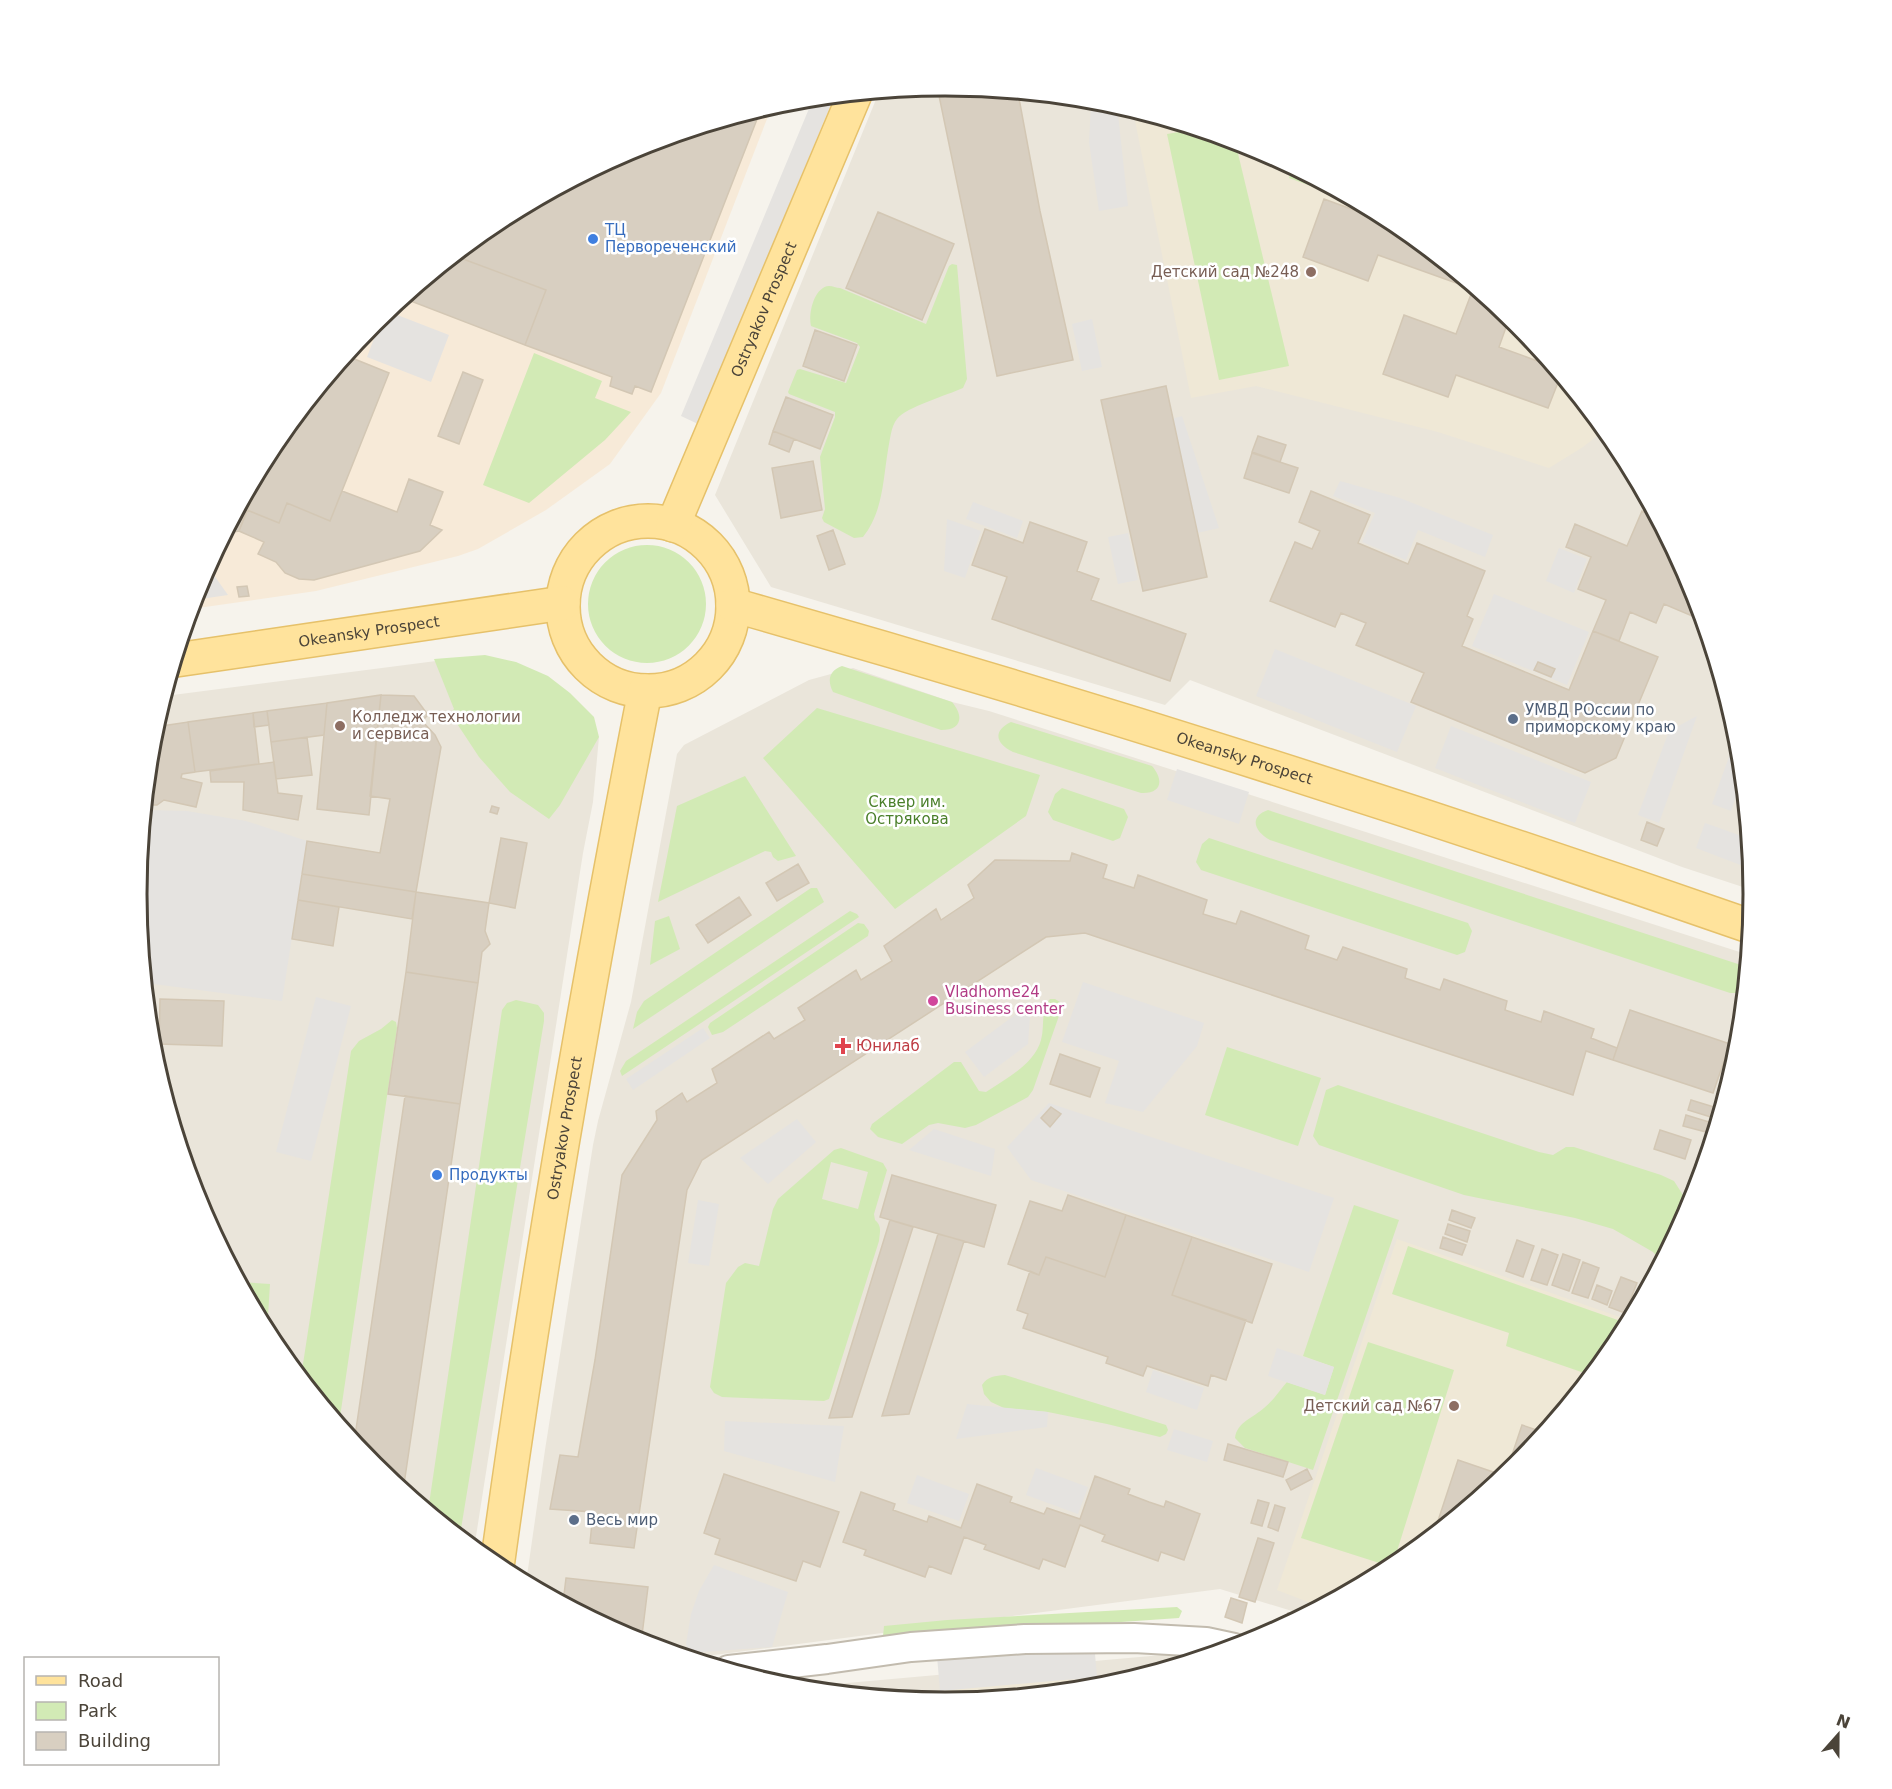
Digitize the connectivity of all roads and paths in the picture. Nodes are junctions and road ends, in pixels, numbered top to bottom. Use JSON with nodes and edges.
{"nodes":[{"id":1,"x":852,"y":102,"type":"edge"},
{"id":2,"x":673,"y":525,"type":"junction"},
{"id":3,"x":563,"y":603,"type":"junction"},
{"id":4,"x":733,"y":605,"type":"junction"},
{"id":5,"x":184,"y":659,"type":"edge"},
{"id":6,"x":645,"y":691,"type":"junction"},
{"id":7,"x":1743,"y":924,"type":"edge"},
{"id":8,"x":499,"y":1556,"type":"edge"},
{"id":9,"x":1220,"y":1644,"type":"edge"},
{"id":10,"x":747,"y":1668,"type":"edge"}],
"edges":[{"from":1,"to":2,"type":"main road","name":"Ostryakov Prospect"},
{"from":2,"to":3,"type":"main road"},
{"from":2,"to":4,"type":"main road"},
{"from":3,"to":5,"type":"main road","name":"Okeansky Prospect"},
{"from":3,"to":6,"type":"main road"},
{"from":4,"to":6,"type":"main road"},
{"from":4,"to":7,"type":"main road","name":"Okeansky Prospect"},
{"from":6,"to":8,"type":"main road","name":"Ostryakov Prospect"},
{"from":9,"to":10,"type":"street"}]}
